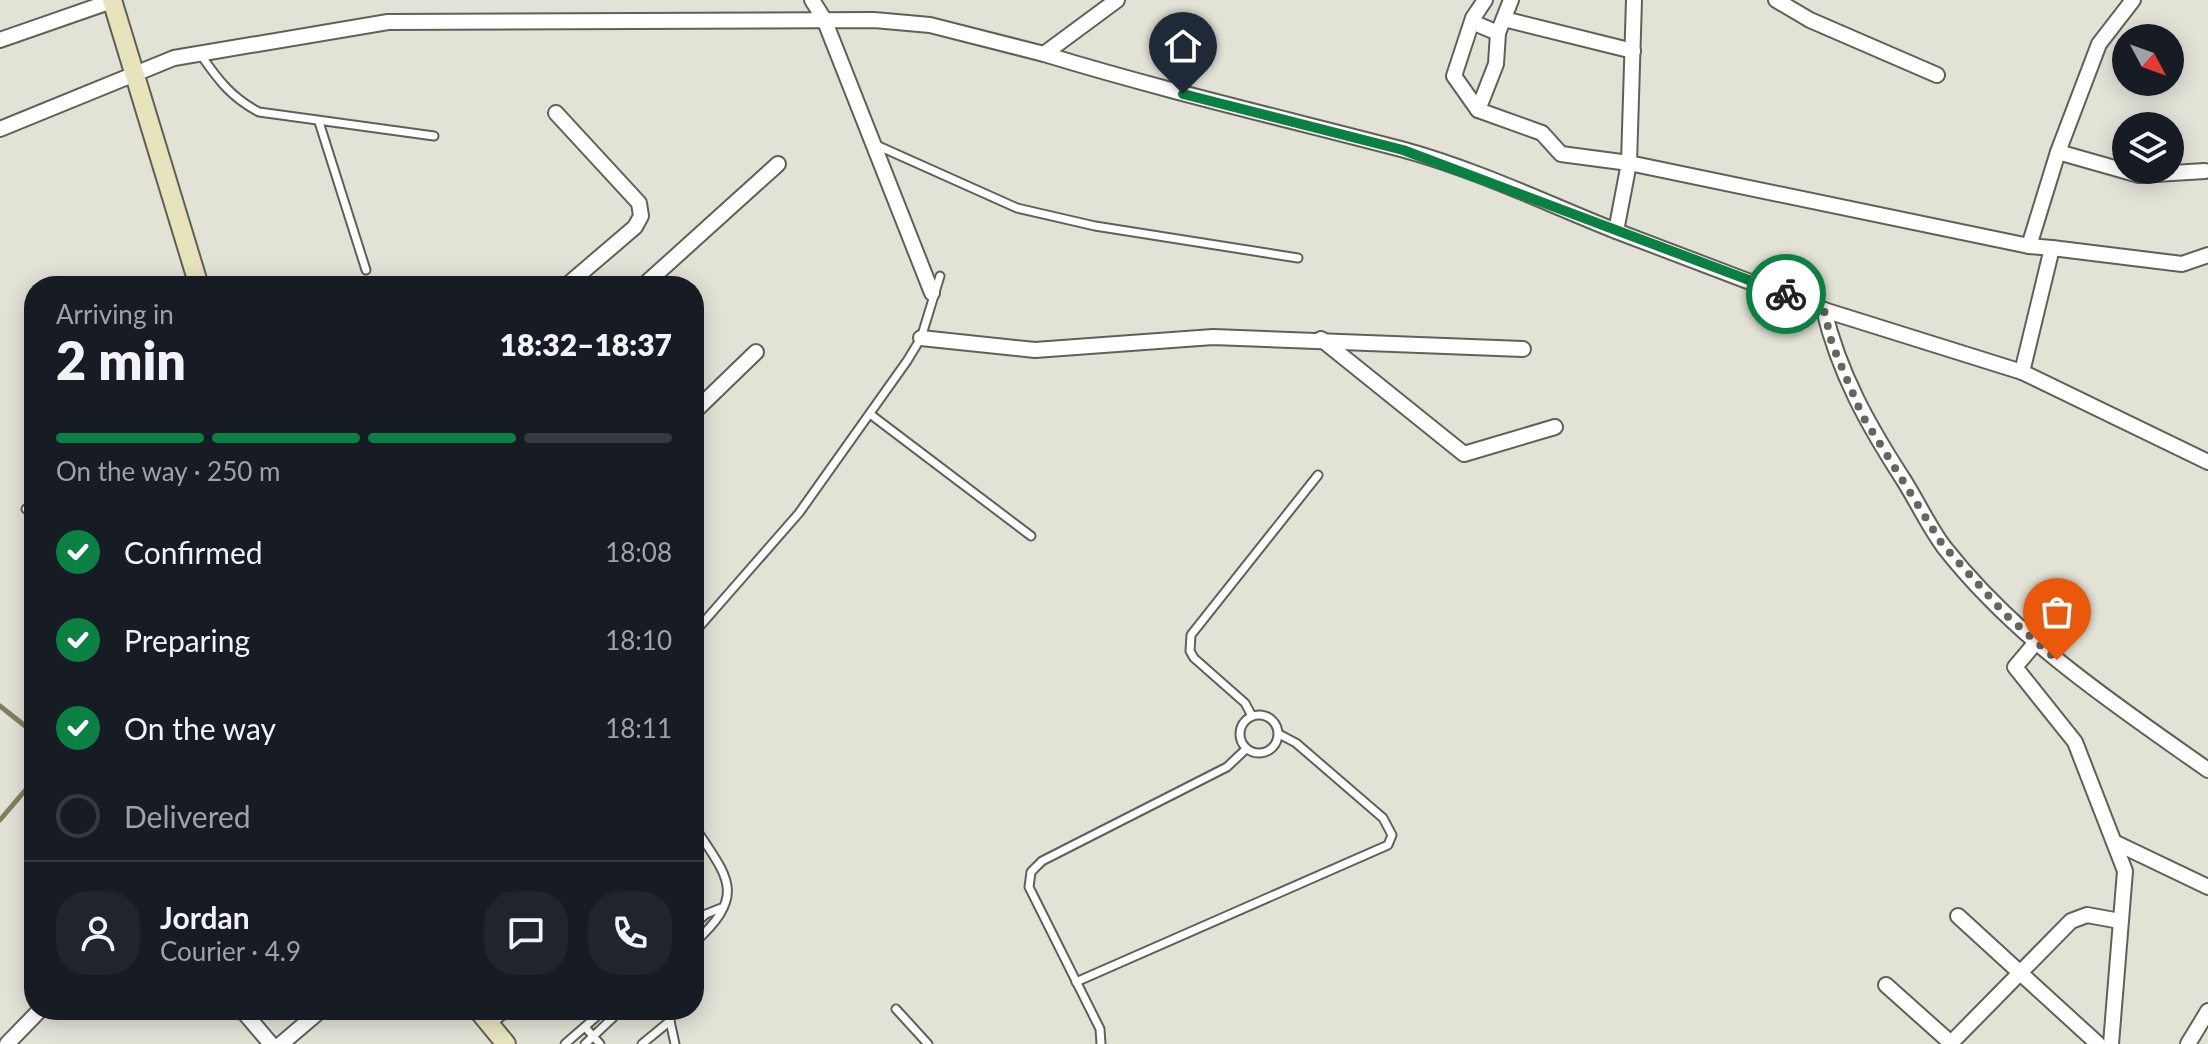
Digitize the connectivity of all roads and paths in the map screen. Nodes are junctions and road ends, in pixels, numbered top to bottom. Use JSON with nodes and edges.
{"nodes":[{"id":1,"x":112,"y":0,"type":"edge"},
{"id":2,"x":812,"y":0,"type":"edge"},
{"id":3,"x":1117,"y":0,"type":"edge"},
{"id":4,"x":1485,"y":0,"type":"edge"},
{"id":5,"x":1511,"y":0,"type":"edge"},
{"id":6,"x":1634,"y":0,"type":"edge"},
{"id":7,"x":1776,"y":0,"type":"edge"},
{"id":8,"x":2133,"y":0,"type":"edge"},
{"id":9,"x":824,"y":19,"type":"junction"},
{"id":10,"x":1472,"y":22,"type":"junction"},
{"id":11,"x":1501,"y":26,"type":"junction"},
{"id":12,"x":0,"y":40,"type":"edge"},
{"id":13,"x":1633,"y":51,"type":"junction"},
{"id":14,"x":199,"y":53,"type":"junction"},
{"id":15,"x":1044,"y":54,"type":"junction"},
{"id":16,"x":134,"y":75,"type":"junction"},
{"id":17,"x":1937,"y":75,"type":"dead end"},
{"id":18,"x":1478,"y":110,"type":"junction"},
{"id":19,"x":556,"y":113,"type":"dead end"},
{"id":20,"x":319,"y":122,"type":"junction"},
{"id":21,"x":0,"y":129,"type":"edge"},
{"id":22,"x":434,"y":136,"type":"dead end"},
{"id":23,"x":872,"y":143,"type":"junction"},
{"id":24,"x":2058,"y":152,"type":"junction"},
{"id":25,"x":1629,"y":163,"type":"junction"},
{"id":26,"x":778,"y":164,"type":"dead end"},
{"id":27,"x":2205,"y":171,"type":"dead end"},
{"id":28,"x":1616,"y":231,"type":"junction"},
{"id":29,"x":2029,"y":246,"type":"junction"},
{"id":30,"x":2052,"y":248,"type":"junction"},
{"id":31,"x":2208,"y":255,"type":"edge"},
{"id":32,"x":1298,"y":258,"type":"dead end"},
{"id":33,"x":366,"y":270,"type":"dead end"},
{"id":34,"x":196,"y":276,"type":"edge"},
{"id":35,"x":578,"y":276,"type":"edge"},
{"id":36,"x":654,"y":276,"type":"edge"},
{"id":37,"x":940,"y":276,"type":"dead end"},
{"id":38,"x":932,"y":293,"type":"junction"},
{"id":39,"x":1824,"y":310,"type":"junction"},
{"id":40,"x":921,"y":338,"type":"junction"},
{"id":41,"x":1321,"y":339,"type":"junction"},
{"id":42,"x":1523,"y":349,"type":"dead end"},
{"id":43,"x":756,"y":352,"type":"dead end"},
{"id":44,"x":2022,"y":372,"type":"junction"},
{"id":45,"x":704,"y":402,"type":"edge"},
{"id":46,"x":870,"y":414,"type":"junction"},
{"id":47,"x":1555,"y":427,"type":"dead end"},
{"id":48,"x":2208,"y":462,"type":"edge"},
{"id":49,"x":1318,"y":475,"type":"dead end"},
{"id":50,"x":1031,"y":536,"type":"dead end"},
{"id":51,"x":704,"y":622,"type":"edge"},
{"id":52,"x":2037,"y":641,"type":"junction"},
{"id":53,"x":1252,"y":716,"type":"junction"},
{"id":54,"x":1279,"y":734,"type":"junction"},
{"id":55,"x":1246,"y":749,"type":"junction"},
{"id":56,"x":2208,"y":770,"type":"edge"},
{"id":57,"x":704,"y":841,"type":"edge"},
{"id":58,"x":2114,"y":842,"type":"junction"},
{"id":59,"x":2208,"y":887,"type":"edge"},
{"id":60,"x":721,"y":908,"type":"junction"},
{"id":61,"x":704,"y":916,"type":"edge"},
{"id":62,"x":1958,"y":916,"type":"dead end"},
{"id":63,"x":2120,"y":921,"type":"junction"},
{"id":64,"x":704,"y":934,"type":"edge"},
{"id":65,"x":2018,"y":974,"type":"junction"},
{"id":66,"x":1076,"y":982,"type":"junction"},
{"id":67,"x":1886,"y":985,"type":"dead end"},
{"id":68,"x":896,"y":1009,"type":"dead end"},
{"id":69,"x":2208,"y":1011,"type":"edge"},
{"id":70,"x":30,"y":1020,"type":"edge"},
{"id":71,"x":251,"y":1020,"type":"edge"},
{"id":72,"x":309,"y":1020,"type":"edge"},
{"id":73,"x":486,"y":1020,"type":"edge"},
{"id":74,"x":593,"y":1020,"type":"edge"},
{"id":75,"x":610,"y":1020,"type":"edge"},
{"id":76,"x":670,"y":1021,"type":"joint"},
{"id":77,"x":585,"y":1027,"type":"junction"},
{"id":78,"x":593,"y":1036,"type":"junction"},
{"id":79,"x":7,"y":1044,"type":"edge"},
{"id":80,"x":271,"y":1044,"type":"edge"},
{"id":81,"x":281,"y":1044,"type":"edge"},
{"id":82,"x":506,"y":1044,"type":"edge"},
{"id":83,"x":565,"y":1044,"type":"edge"},
{"id":84,"x":585,"y":1044,"type":"edge"},
{"id":85,"x":600,"y":1044,"type":"edge"},
{"id":86,"x":642,"y":1044,"type":"edge"},
{"id":87,"x":675,"y":1044,"type":"edge"},
{"id":88,"x":928,"y":1044,"type":"edge"},
{"id":89,"x":1101,"y":1044,"type":"edge"},
{"id":90,"x":1951,"y":1044,"type":"edge"},
{"id":91,"x":2098,"y":1044,"type":"edge"},
{"id":92,"x":2111,"y":1044,"type":"edge"},
{"id":93,"x":2188,"y":1044,"type":"edge"}],
"edges":[{"from":1,"to":12,"type":"street"},
{"from":1,"to":16,"type":"main road"},
{"from":2,"to":9,"type":"street"},
{"from":3,"to":15,"type":"street"},
{"from":4,"to":10,"type":"street"},
{"from":5,"to":11,"type":"street"},
{"from":6,"to":13,"type":"street"},
{"from":7,"to":17,"type":"street"},
{"from":8,"to":24,"type":"street"},
{"from":9,"to":14,"type":"street"},
{"from":9,"to":15,"type":"street"},
{"from":9,"to":23,"type":"street"},
{"from":10,"to":11,"type":"street"},
{"from":10,"to":18,"type":"street"},
{"from":11,"to":13,"type":"street"},
{"from":11,"to":18,"type":"street"},
{"from":13,"to":25,"type":"street"},
{"from":14,"to":16,"type":"street"},
{"from":14,"to":20,"type":"lane"},
{"from":15,"to":28,"type":"street"},
{"from":16,"to":21,"type":"street"},
{"from":16,"to":34,"type":"main road"},
{"from":18,"to":25,"type":"street"},
{"from":19,"to":35,"type":"street"},
{"from":20,"to":22,"type":"lane"},
{"from":20,"to":33,"type":"lane"},
{"from":23,"to":32,"type":"lane"},
{"from":23,"to":38,"type":"street"},
{"from":24,"to":27,"type":"street"},
{"from":24,"to":29,"type":"street"},
{"from":25,"to":28,"type":"street"},
{"from":25,"to":29,"type":"street"},
{"from":26,"to":36,"type":"street"},
{"from":28,"to":39,"type":"street"},
{"from":29,"to":30,"type":"street"},
{"from":30,"to":31,"type":"street"},
{"from":30,"to":44,"type":"street"},
{"from":37,"to":38,"type":"lane"},
{"from":38,"to":40,"type":"lane"},
{"from":39,"to":44,"type":"street"},
{"from":39,"to":52,"type":"street"},
{"from":40,"to":41,"type":"street"},
{"from":40,"to":46,"type":"lane"},
{"from":41,"to":42,"type":"street"},
{"from":41,"to":47,"type":"street"},
{"from":43,"to":45,"type":"street"},
{"from":44,"to":48,"type":"street"},
{"from":46,"to":50,"type":"lane"},
{"from":46,"to":51,"type":"lane"},
{"from":49,"to":53,"type":"lane"},
{"from":52,"to":56,"type":"street"},
{"from":52,"to":58,"type":"street"},
{"from":53,"to":54,"type":"lane"},
{"from":53,"to":55,"type":"lane"},
{"from":54,"to":55,"type":"lane"},
{"from":54,"to":66,"type":"lane"},
{"from":55,"to":66,"type":"lane"},
{"from":57,"to":60,"type":"lane"},
{"from":58,"to":59,"type":"street"},
{"from":58,"to":63,"type":"street"},
{"from":60,"to":61,"type":"lane"},
{"from":60,"to":64,"type":"lane"},
{"from":62,"to":65,"type":"street"},
{"from":63,"to":65,"type":"street"},
{"from":63,"to":92,"type":"street"},
{"from":65,"to":90,"type":"street"},
{"from":65,"to":91,"type":"street"},
{"from":66,"to":89,"type":"lane"},
{"from":67,"to":90,"type":"street"},
{"from":68,"to":88,"type":"lane"},
{"from":69,"to":93,"type":"street"},
{"from":70,"to":79,"type":"street"},
{"from":71,"to":80,"type":"street"},
{"from":72,"to":81,"type":"street"},
{"from":73,"to":82,"type":"main road"},
{"from":74,"to":77,"type":"lane"},
{"from":75,"to":78,"type":"lane"},
{"from":76,"to":86,"type":"lane"},
{"from":76,"to":87,"type":"lane"},
{"from":77,"to":78,"type":"lane"},
{"from":77,"to":83,"type":"lane"},
{"from":78,"to":84,"type":"lane"},
{"from":78,"to":85,"type":"lane"}]}
